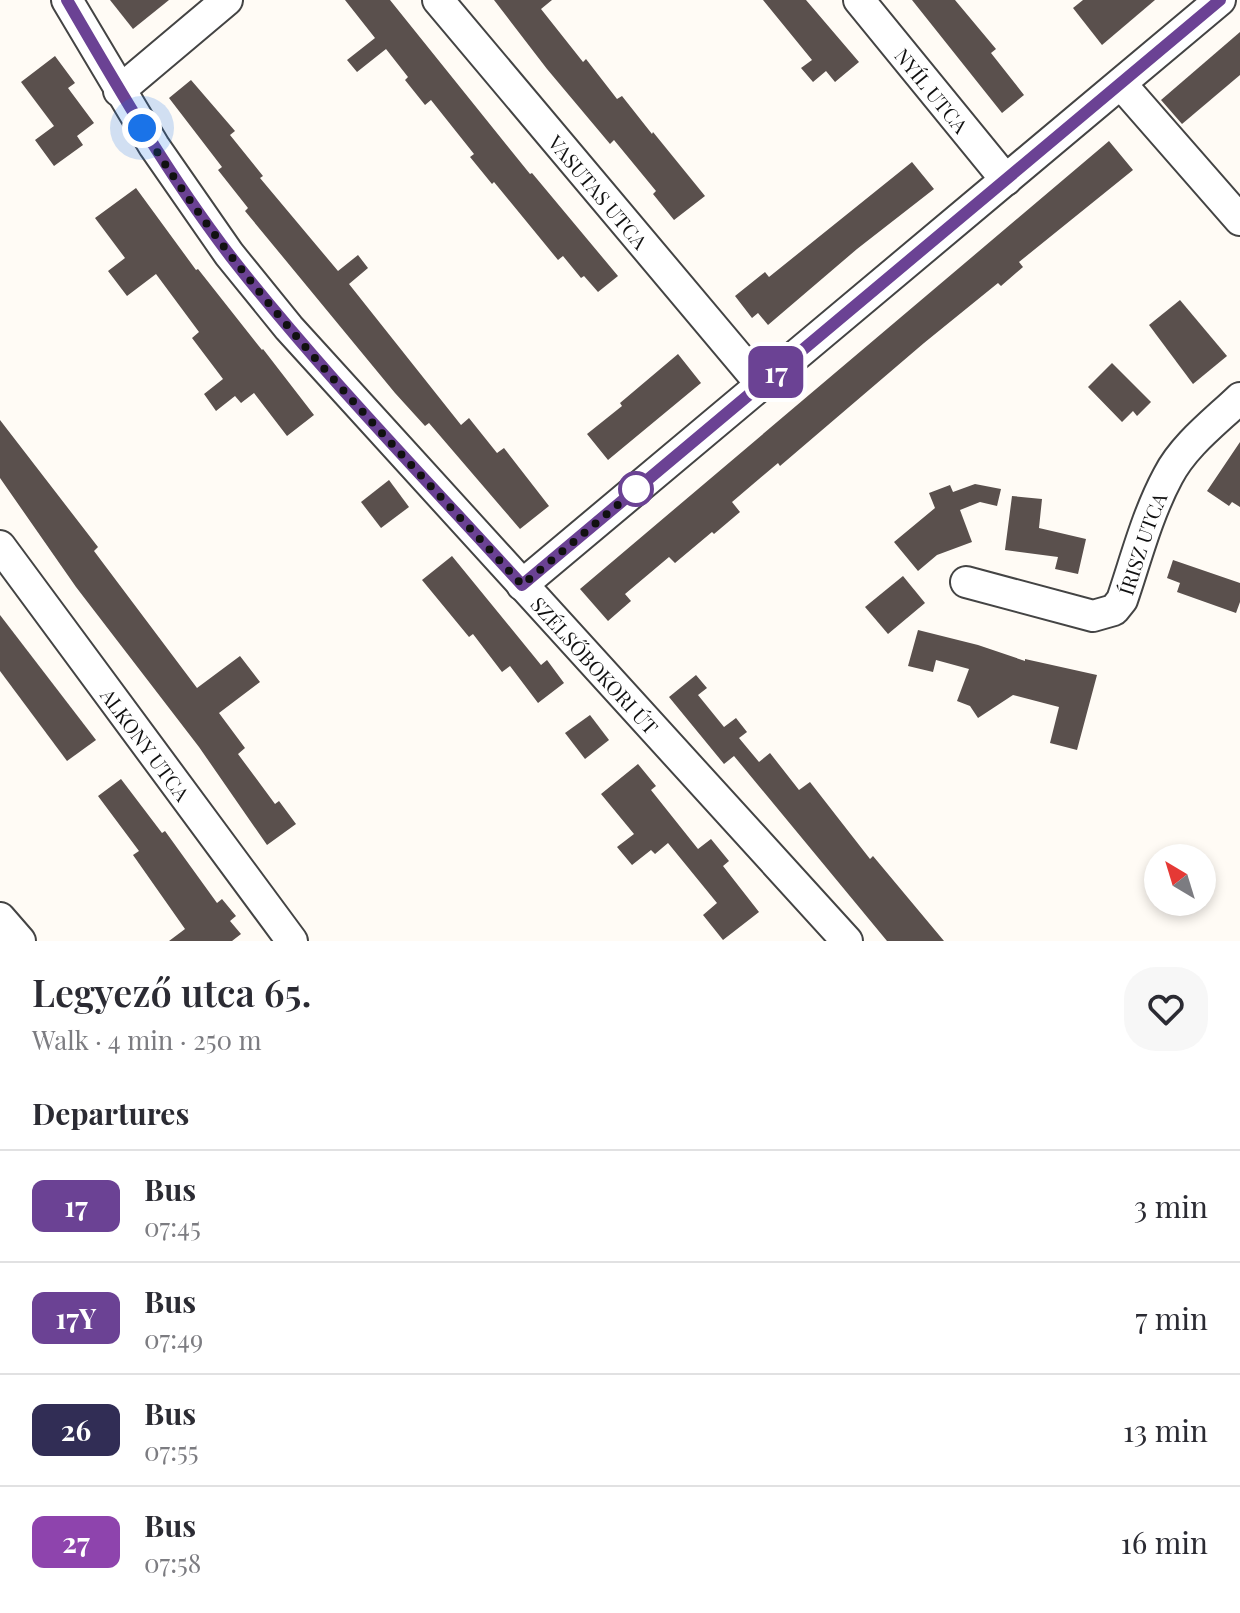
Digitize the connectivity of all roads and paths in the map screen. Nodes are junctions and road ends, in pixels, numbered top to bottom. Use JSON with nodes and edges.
{"nodes":[{"id":1,"x":67,"y":0,"type":"edge"},
{"id":2,"x":227,"y":0,"type":"edge"},
{"id":3,"x":438,"y":0,"type":"edge"},
{"id":4,"x":859,"y":0,"type":"edge"},
{"id":5,"x":1220,"y":0,"type":"edge"},
{"id":6,"x":1121,"y":84,"type":"junction"},
{"id":7,"x":119,"y":91,"type":"junction"},
{"id":8,"x":1006,"y":180,"type":"junction"},
{"id":9,"x":1240,"y":220,"type":"edge"},
{"id":10,"x":761,"y":384,"type":"junction"},
{"id":11,"x":1240,"y":398,"type":"edge"},
{"id":12,"x":0,"y":546,"type":"edge"},
{"id":13,"x":966,"y":582,"type":"dead end"},
{"id":14,"x":522,"y":585,"type":"junction"},
{"id":15,"x":0,"y":918,"type":"edge"},
{"id":16,"x":20,"y":941,"type":"edge"},
{"id":17,"x":292,"y":941,"type":"edge"},
{"id":18,"x":847,"y":941,"type":"edge"}],
"edges":[{"from":1,"to":7,"type":"street","name":"SZÉLSŐBOKORI ÚT"},
{"from":2,"to":7,"type":"street"},
{"from":3,"to":10,"type":"street","name":"VASUTAS UTCA"},
{"from":4,"to":8,"type":"street","name":"NYÍL UTCA"},
{"from":5,"to":6,"type":"street"},
{"from":6,"to":8,"type":"street"},
{"from":6,"to":9,"type":"street"},
{"from":7,"to":14,"type":"street","name":"SZÉLSŐBOKORI ÚT"},
{"from":8,"to":10,"type":"street"},
{"from":10,"to":14,"type":"street"},
{"from":11,"to":13,"type":"street","name":"ÍRISZ UTCA"},
{"from":12,"to":17,"type":"street","name":"ALKONY UTCA"},
{"from":14,"to":18,"type":"street","name":"SZÉLSŐBOKORI ÚT"},
{"from":15,"to":16,"type":"street"}]}
